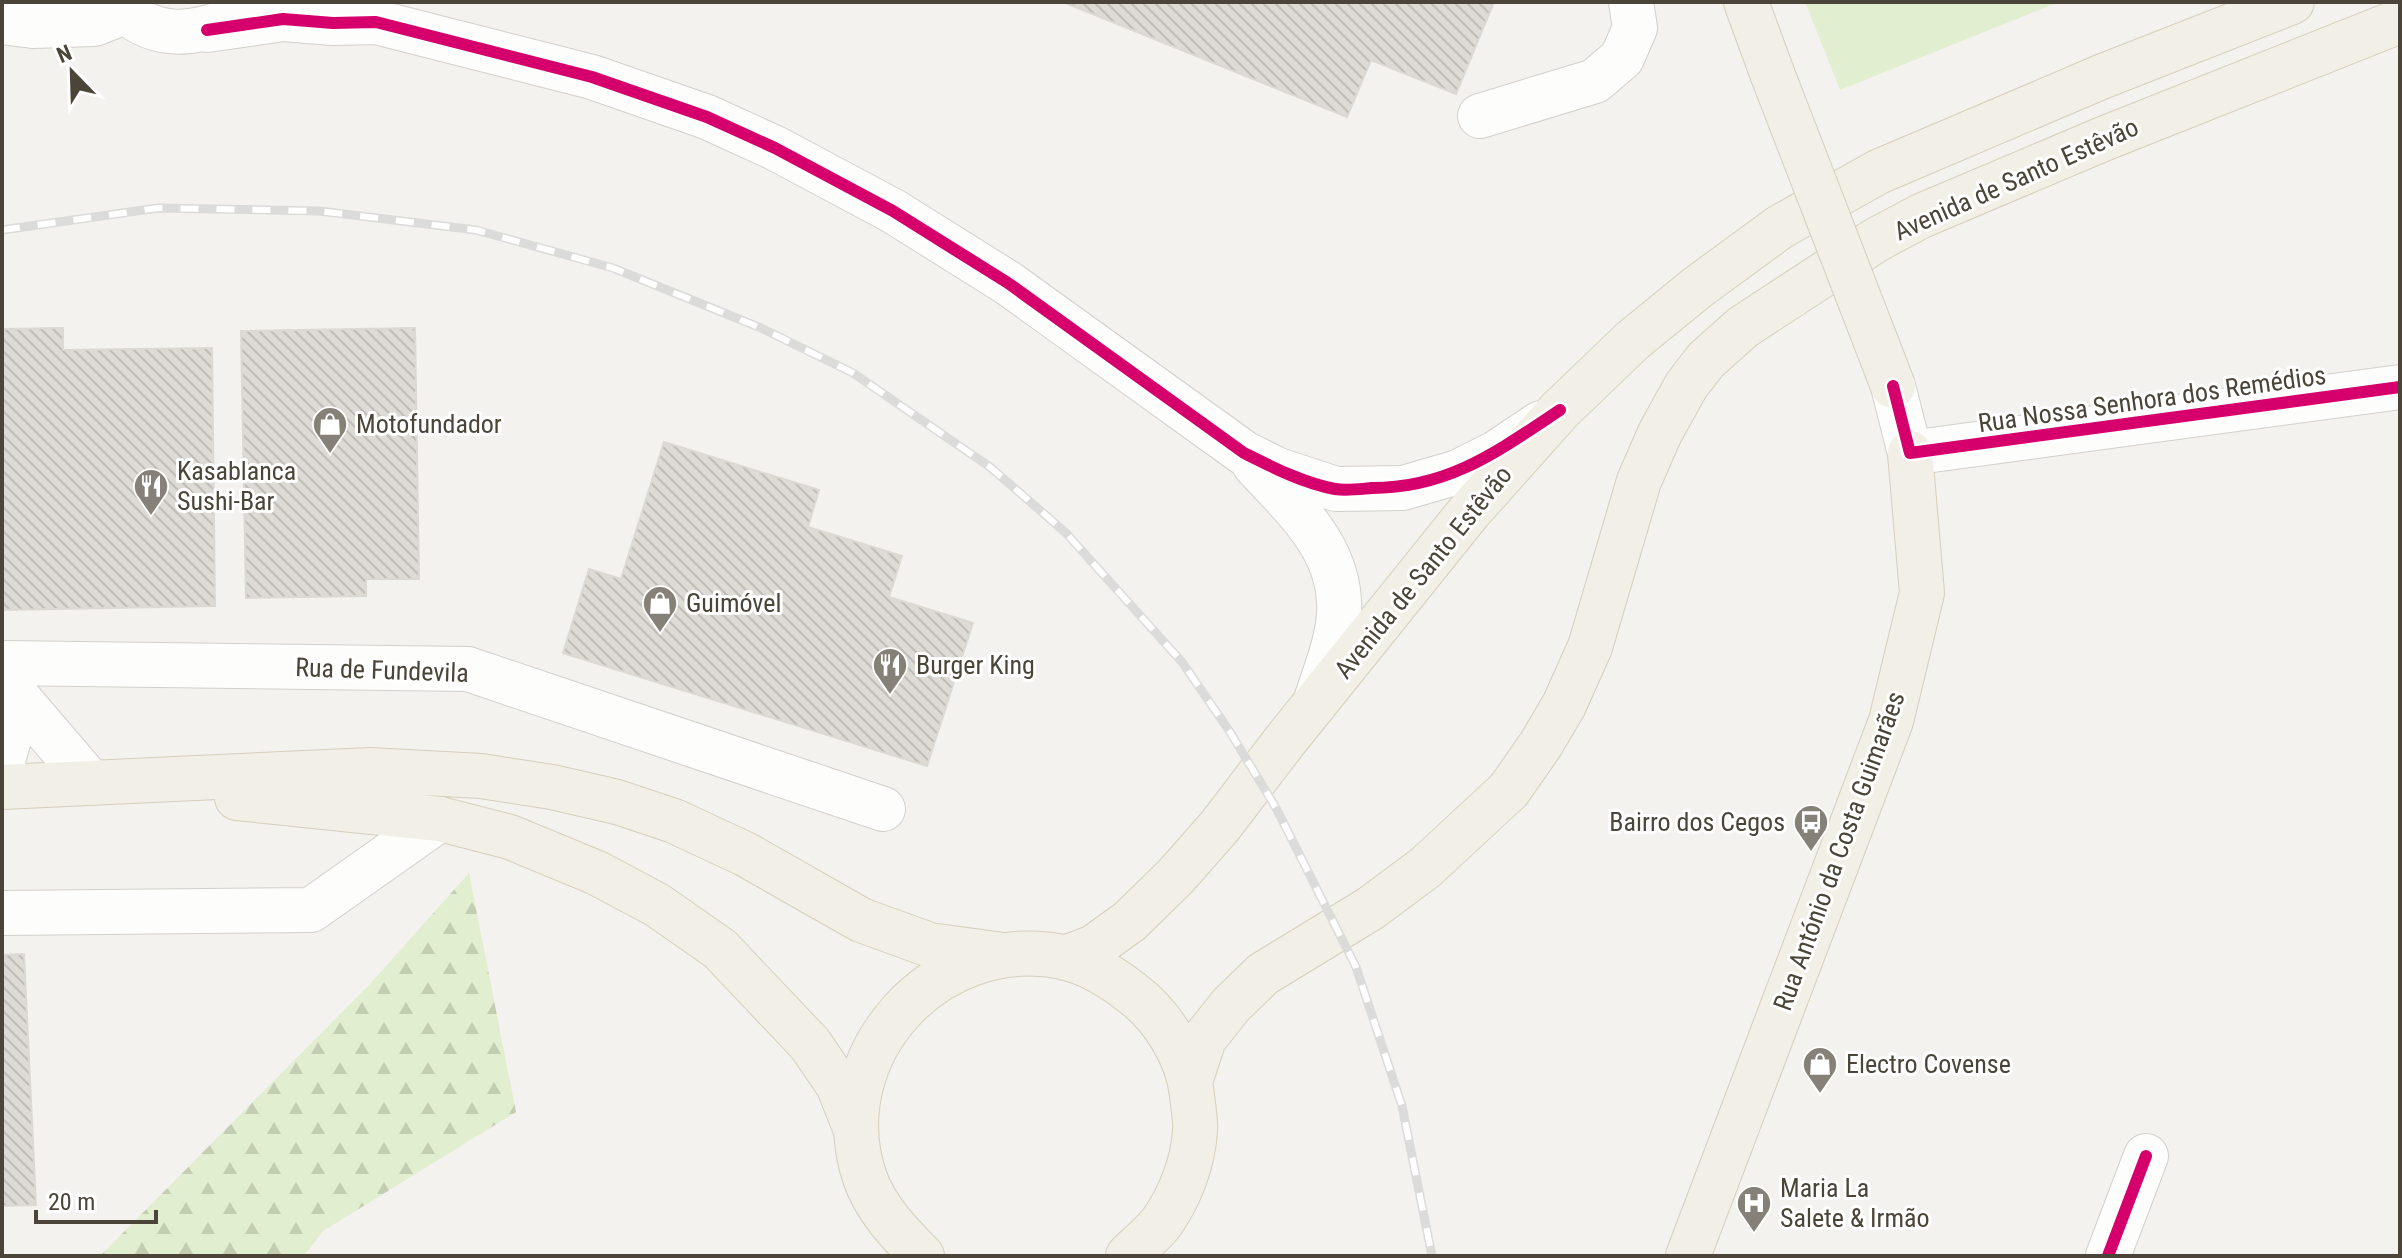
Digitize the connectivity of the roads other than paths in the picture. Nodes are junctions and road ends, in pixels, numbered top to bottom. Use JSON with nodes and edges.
{"nodes":[{"id":1,"x":16,"y":2,"type":"edge"},
{"id":2,"x":251,"y":2,"type":"edge"},
{"id":3,"x":1631,"y":2,"type":"edge"},
{"id":4,"x":1746,"y":2,"type":"edge"},
{"id":5,"x":2292,"y":2,"type":"edge"},
{"id":6,"x":120,"y":7,"type":"edge"},
{"id":7,"x":358,"y":12,"type":"edge"},
{"id":8,"x":2,"y":20,"type":"edge"},
{"id":9,"x":2400,"y":21,"type":"edge"},
{"id":10,"x":207,"y":30,"type":"junction"},
{"id":11,"x":1480,"y":116,"type":"dead end"},
{"id":12,"x":1893,"y":386,"type":"joint"},
{"id":13,"x":2400,"y":387,"type":"edge"},
{"id":14,"x":1560,"y":410,"type":"junction"},
{"id":15,"x":1244,"y":453,"type":"junction"},
{"id":16,"x":1910,"y":453,"type":"junction"},
{"id":17,"x":8,"y":683,"type":"edge"},
{"id":18,"x":1314,"y":705,"type":"junction"},
{"id":19,"x":2,"y":764,"type":"edge"},
{"id":20,"x":91,"y":783,"type":"junction"},
{"id":21,"x":2,"y":787,"type":"edge"},
{"id":22,"x":883,"y":809,"type":"dead end"},
{"id":23,"x":440,"y":819,"type":"junction"},
{"id":24,"x":2,"y":913,"type":"edge"},
{"id":25,"x":1003,"y":955,"type":"junction"},
{"id":26,"x":1065,"y":958,"type":"junction"},
{"id":27,"x":1190,"y":1082,"type":"junction"},
{"id":28,"x":856,"y":1130,"type":"junction"},
{"id":29,"x":2146,"y":1156,"type":"dead end"},
{"id":30,"x":1156,"y":1240,"type":"edge"},
{"id":31,"x":922,"y":1256,"type":"edge"},
{"id":32,"x":1128,"y":1256,"type":"edge"},
{"id":33,"x":1688,"y":1256,"type":"edge"},
{"id":34,"x":2108,"y":1256,"type":"edge"}],
"edges":[{"from":1,"to":8,"type":"street"},
{"from":2,"to":10,"type":"street"},
{"from":3,"to":11,"type":"street"},
{"from":4,"to":12,"type":"main road","bridge":true},
{"from":5,"to":14,"type":"main road","name":"Avenida de Santo Estêvão"},
{"from":6,"to":8,"type":"street"},
{"from":6,"to":10,"type":"street"},
{"from":7,"to":10,"type":"street"},
{"from":7,"to":15,"type":"street"},
{"from":9,"to":27,"type":"main road","name":"Avenida de Santo Estêvão"},
{"from":12,"to":16,"type":"street","name":"Rua António da Costa Guimarães"},
{"from":13,"to":16,"type":"street","name":"Rua Nossa Senhora dos Remédios"},
{"from":14,"to":15,"type":"street"},
{"from":14,"to":18,"type":"main road","name":"Avenida de Santo Estêvão"},
{"from":15,"to":18,"type":"street"},
{"from":16,"to":33,"type":"main road","name":"Rua António da Costa Guimarães"},
{"from":17,"to":19,"type":"street"},
{"from":17,"to":20,"type":"street"},
{"from":17,"to":22,"type":"street","name":"Rua de Fundevila"},
{"from":18,"to":26,"type":"main road","name":"Avenida de Santo Estêvão"},
{"from":20,"to":21,"type":"main road"},
{"from":20,"to":23,"type":"main road"},
{"from":20,"to":25,"type":"main road"},
{"from":23,"to":24,"type":"street"},
{"from":23,"to":28,"type":"main road"},
{"from":25,"to":26,"type":"main road"},
{"from":25,"to":28,"type":"main road"},
{"from":26,"to":27,"type":"main road"},
{"from":27,"to":30,"type":"main road"},
{"from":28,"to":31,"type":"main road"},
{"from":29,"to":34,"type":"street"},
{"from":30,"to":32,"type":"main road"}]}
